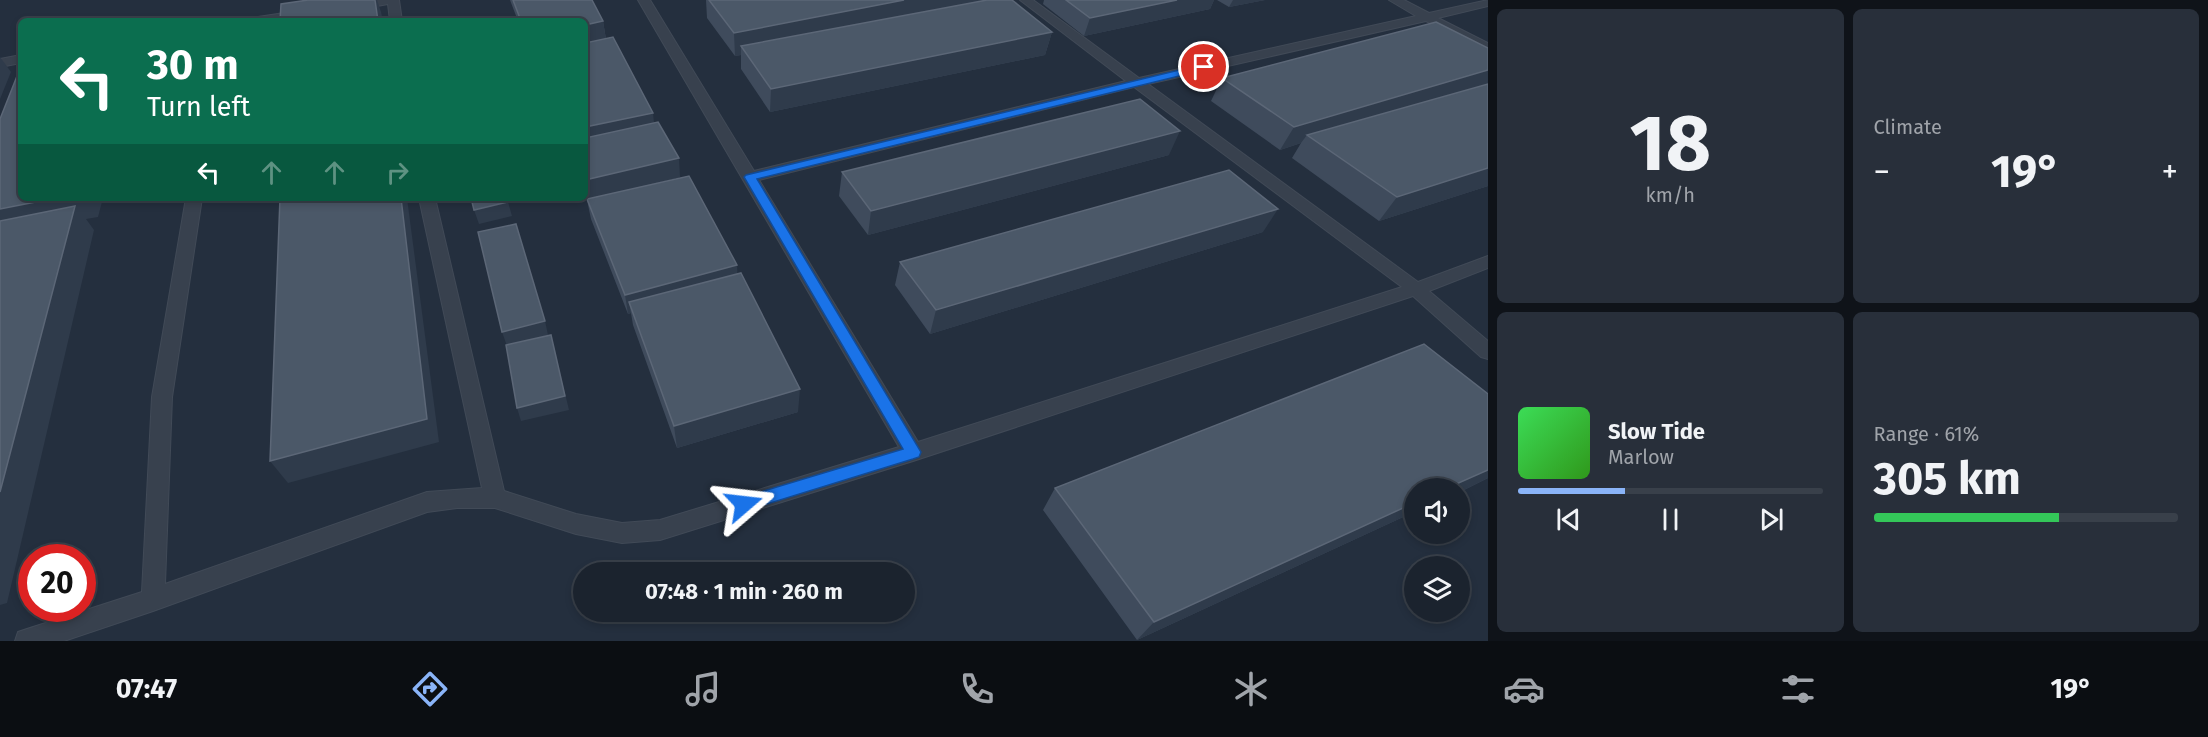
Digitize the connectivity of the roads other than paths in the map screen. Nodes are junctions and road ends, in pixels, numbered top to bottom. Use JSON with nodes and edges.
{"nodes":[{"id":1,"x":392,"y":0,"type":"edge"},
{"id":2,"x":644,"y":0,"type":"edge"},
{"id":3,"x":1026,"y":0,"type":"edge"},
{"id":4,"x":1395,"y":0,"type":"edge"},
{"id":5,"x":1488,"y":3,"type":"edge"},
{"id":6,"x":347,"y":7,"type":"edge"},
{"id":7,"x":314,"y":12,"type":"edge"},
{"id":8,"x":1428,"y":17,"type":"junction"},
{"id":9,"x":277,"y":18,"type":"edge"},
{"id":10,"x":395,"y":18,"type":"edge"},
{"id":11,"x":1488,"y":48,"type":"edge"},
{"id":12,"x":18,"y":60,"type":"edge"},
{"id":13,"x":0,"y":63,"type":"edge"},
{"id":14,"x":1137,"y":82,"type":"junction"},
{"id":15,"x":750,"y":177,"type":"junction"},
{"id":16,"x":194,"y":201,"type":"edge"},
{"id":17,"x":428,"y":201,"type":"edge"},
{"id":18,"x":1488,"y":262,"type":"edge"},
{"id":19,"x":1416,"y":289,"type":"junction"},
{"id":20,"x":1488,"y":352,"type":"edge"},
{"id":21,"x":913,"y":452,"type":"junction"},
{"id":22,"x":495,"y":498,"type":"junction"},
{"id":23,"x":153,"y":600,"type":"junction"},
{"id":24,"x":27,"y":641,"type":"edge"}],
"edges":[{"from":1,"to":6,"type":"lane"},
{"from":1,"to":10,"type":"lane"},
{"from":2,"to":15,"type":"lane"},
{"from":3,"to":14,"type":"lane"},
{"from":4,"to":8,"type":"lane"},
{"from":5,"to":8,"type":"lane"},
{"from":7,"to":9,"type":"lane"},
{"from":8,"to":11,"type":"lane"},
{"from":8,"to":14,"type":"lane"},
{"from":12,"to":13,"type":"lane"},
{"from":14,"to":15,"type":"lane"},
{"from":14,"to":19,"type":"lane"},
{"from":15,"to":21,"type":"lane"},
{"from":16,"to":23,"type":"lane"},
{"from":17,"to":22,"type":"lane"},
{"from":18,"to":19,"type":"lane"},
{"from":19,"to":20,"type":"lane"},
{"from":19,"to":21,"type":"lane"},
{"from":21,"to":22,"type":"lane"},
{"from":22,"to":23,"type":"lane"},
{"from":23,"to":24,"type":"lane"}]}
